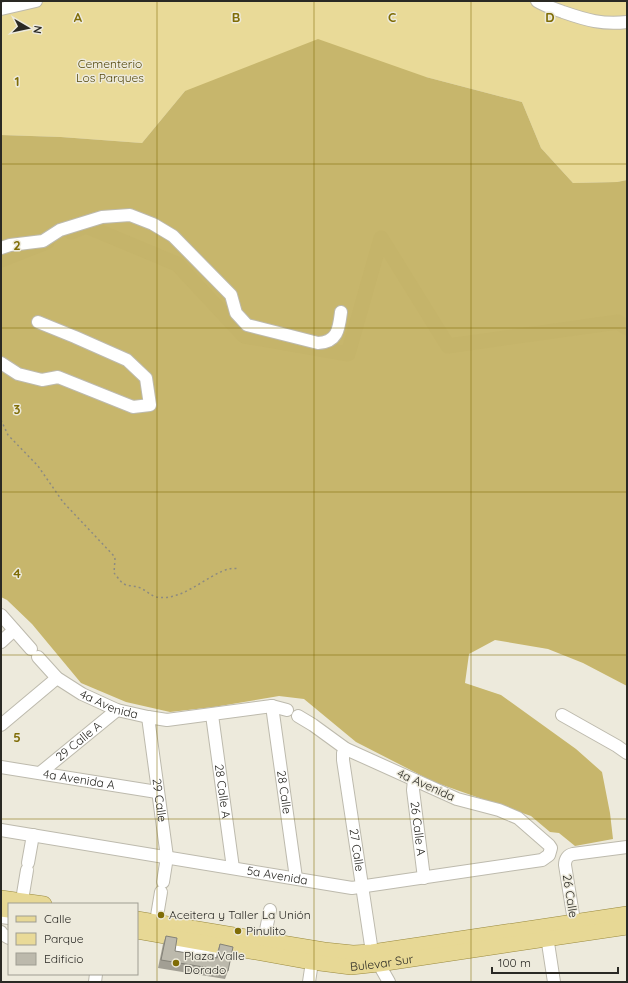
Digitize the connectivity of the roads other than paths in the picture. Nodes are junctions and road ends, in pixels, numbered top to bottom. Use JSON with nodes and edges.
{"nodes":[{"id":1,"x":36,"y":1,"type":"edge"},
{"id":2,"x":537,"y":1,"type":"edge"},
{"id":3,"x":1,"y":9,"type":"edge"},
{"id":4,"x":627,"y":22,"type":"edge"},
{"id":5,"x":1,"y":248,"type":"edge"},
{"id":6,"x":341,"y":312,"type":"dead end"},
{"id":7,"x":38,"y":322,"type":"dead end"},
{"id":8,"x":1,"y":364,"type":"edge"},
{"id":9,"x":1,"y":615,"type":"edge"},
{"id":10,"x":14,"y":630,"type":"junction"},
{"id":11,"x":1,"y":642,"type":"edge"},
{"id":12,"x":57,"y":678,"type":"junction"},
{"id":13,"x":272,"y":706,"type":"junction"},
{"id":14,"x":117,"y":710,"type":"junction"},
{"id":15,"x":212,"y":715,"type":"junction"},
{"id":16,"x":562,"y":715,"type":"dead end"},
{"id":17,"x":148,"y":717,"type":"junction"},
{"id":18,"x":1,"y":725,"type":"edge"},
{"id":19,"x":346,"y":749,"type":"junction"},
{"id":20,"x":627,"y":753,"type":"edge"},
{"id":21,"x":1,"y":767,"type":"edge"},
{"id":22,"x":40,"y":774,"type":"junction"},
{"id":23,"x":414,"y":780,"type":"junction"},
{"id":24,"x":157,"y":792,"type":"junction"},
{"id":25,"x":1,"y":830,"type":"edge"},
{"id":26,"x":33,"y":835,"type":"junction"},
{"id":27,"x":627,"y":847,"type":"edge"},
{"id":28,"x":550,"y":852,"type":"joint"},
{"id":29,"x":167,"y":857,"type":"junction"},
{"id":30,"x":233,"y":868,"type":"junction"},
{"id":31,"x":296,"y":878,"type":"junction"},
{"id":32,"x":424,"y":878,"type":"junction"},
{"id":33,"x":361,"y":887,"type":"junction"},
{"id":34,"x":22,"y":900,"type":"junction"},
{"id":35,"x":17,"y":903,"type":"edge"},
{"id":36,"x":38,"y":903,"type":"edge"},
{"id":37,"x":270,"y":910,"type":"dead end"},
{"id":38,"x":627,"y":914,"type":"edge"},
{"id":39,"x":138,"y":919,"type":"edge"},
{"id":40,"x":156,"y":922,"type":"junction"},
{"id":41,"x":627,"y":927,"type":"edge"},
{"id":42,"x":576,"y":928,"type":"junction"},
{"id":43,"x":138,"y":931,"type":"edge"},
{"id":44,"x":547,"y":933,"type":"junction"},
{"id":45,"x":264,"y":940,"type":"junction"},
{"id":46,"x":375,"y":958,"type":"junction"},
{"id":47,"x":312,"y":962,"type":"junction"},
{"id":48,"x":309,"y":982,"type":"edge"},
{"id":49,"x":389,"y":982,"type":"edge"},
{"id":50,"x":554,"y":982,"type":"edge"}],
"edges":[{"from":1,"to":3,"type":"street"},
{"from":2,"to":4,"type":"street"},
{"from":5,"to":6,"type":"street"},
{"from":7,"to":8,"type":"street"},
{"from":9,"to":10,"type":"street","name":"4a Avenida"},
{"from":10,"to":11,"type":"street"},
{"from":10,"to":12,"type":"street","name":"4a Avenida"},
{"from":12,"to":14,"type":"street","name":"4a Avenida"},
{"from":12,"to":18,"type":"street"},
{"from":13,"to":15,"type":"street","name":"4a Avenida"},
{"from":13,"to":19,"type":"street","name":"4a Avenida"},
{"from":13,"to":31,"type":"street","name":"28 Calle"},
{"from":14,"to":17,"type":"street","name":"4a Avenida"},
{"from":14,"to":22,"type":"street","name":"29 Calle A"},
{"from":15,"to":17,"type":"street","name":"4a Avenida"},
{"from":15,"to":30,"type":"street","name":"28 Calle A"},
{"from":16,"to":20,"type":"street"},
{"from":17,"to":24,"type":"street","name":"29 Calle"},
{"from":19,"to":23,"type":"street","name":"4a Avenida"},
{"from":19,"to":33,"type":"street","name":"27 Calle"},
{"from":21,"to":22,"type":"street","name":"4a Avenida A"},
{"from":22,"to":24,"type":"street","name":"4a Avenida A"},
{"from":23,"to":28,"type":"street","name":"4a Avenida"},
{"from":23,"to":32,"type":"street","name":"26 Calle A"},
{"from":24,"to":29,"type":"street","name":"29 Calle"},
{"from":25,"to":26,"type":"street","name":"5a Avenida"},
{"from":26,"to":29,"type":"street","name":"5a Avenida"},
{"from":26,"to":34,"type":"street"},
{"from":27,"to":42,"type":"street","name":"26 Calle"},
{"from":28,"to":32,"type":"street","name":"5a Avenida"},
{"from":29,"to":30,"type":"street","name":"5a Avenida"},
{"from":29,"to":40,"type":"street","name":"29 Calle"},
{"from":30,"to":31,"type":"street","name":"5a Avenida"},
{"from":31,"to":33,"type":"street","name":"5a Avenida"},
{"from":32,"to":33,"type":"street","name":"5a Avenida"},
{"from":33,"to":46,"type":"street","name":"27 Calle"},
{"from":34,"to":35,"type":"main road"},
{"from":34,"to":36,"type":"main road"},
{"from":37,"to":45,"type":"street"},
{"from":38,"to":42,"type":"main road","name":"Bulevar Sur"},
{"from":39,"to":40,"type":"main road","name":"Bulevar Sur"},
{"from":40,"to":45,"type":"main road","name":"Bulevar Sur"},
{"from":41,"to":42,"type":"main road","name":"Bulevar Sur"},
{"from":42,"to":44,"type":"main road","name":"Bulevar Sur"},
{"from":43,"to":47,"type":"main road","name":"Bulevar Sur"},
{"from":44,"to":46,"type":"main road","name":"Bulevar Sur"},
{"from":44,"to":50,"type":"street"},
{"from":45,"to":46,"type":"main road","name":"Bulevar Sur"},
{"from":46,"to":47,"type":"main road","name":"Bulevar Sur"},
{"from":46,"to":49,"type":"street","name":"27 Calle"},
{"from":47,"to":48,"type":"street"}]}
